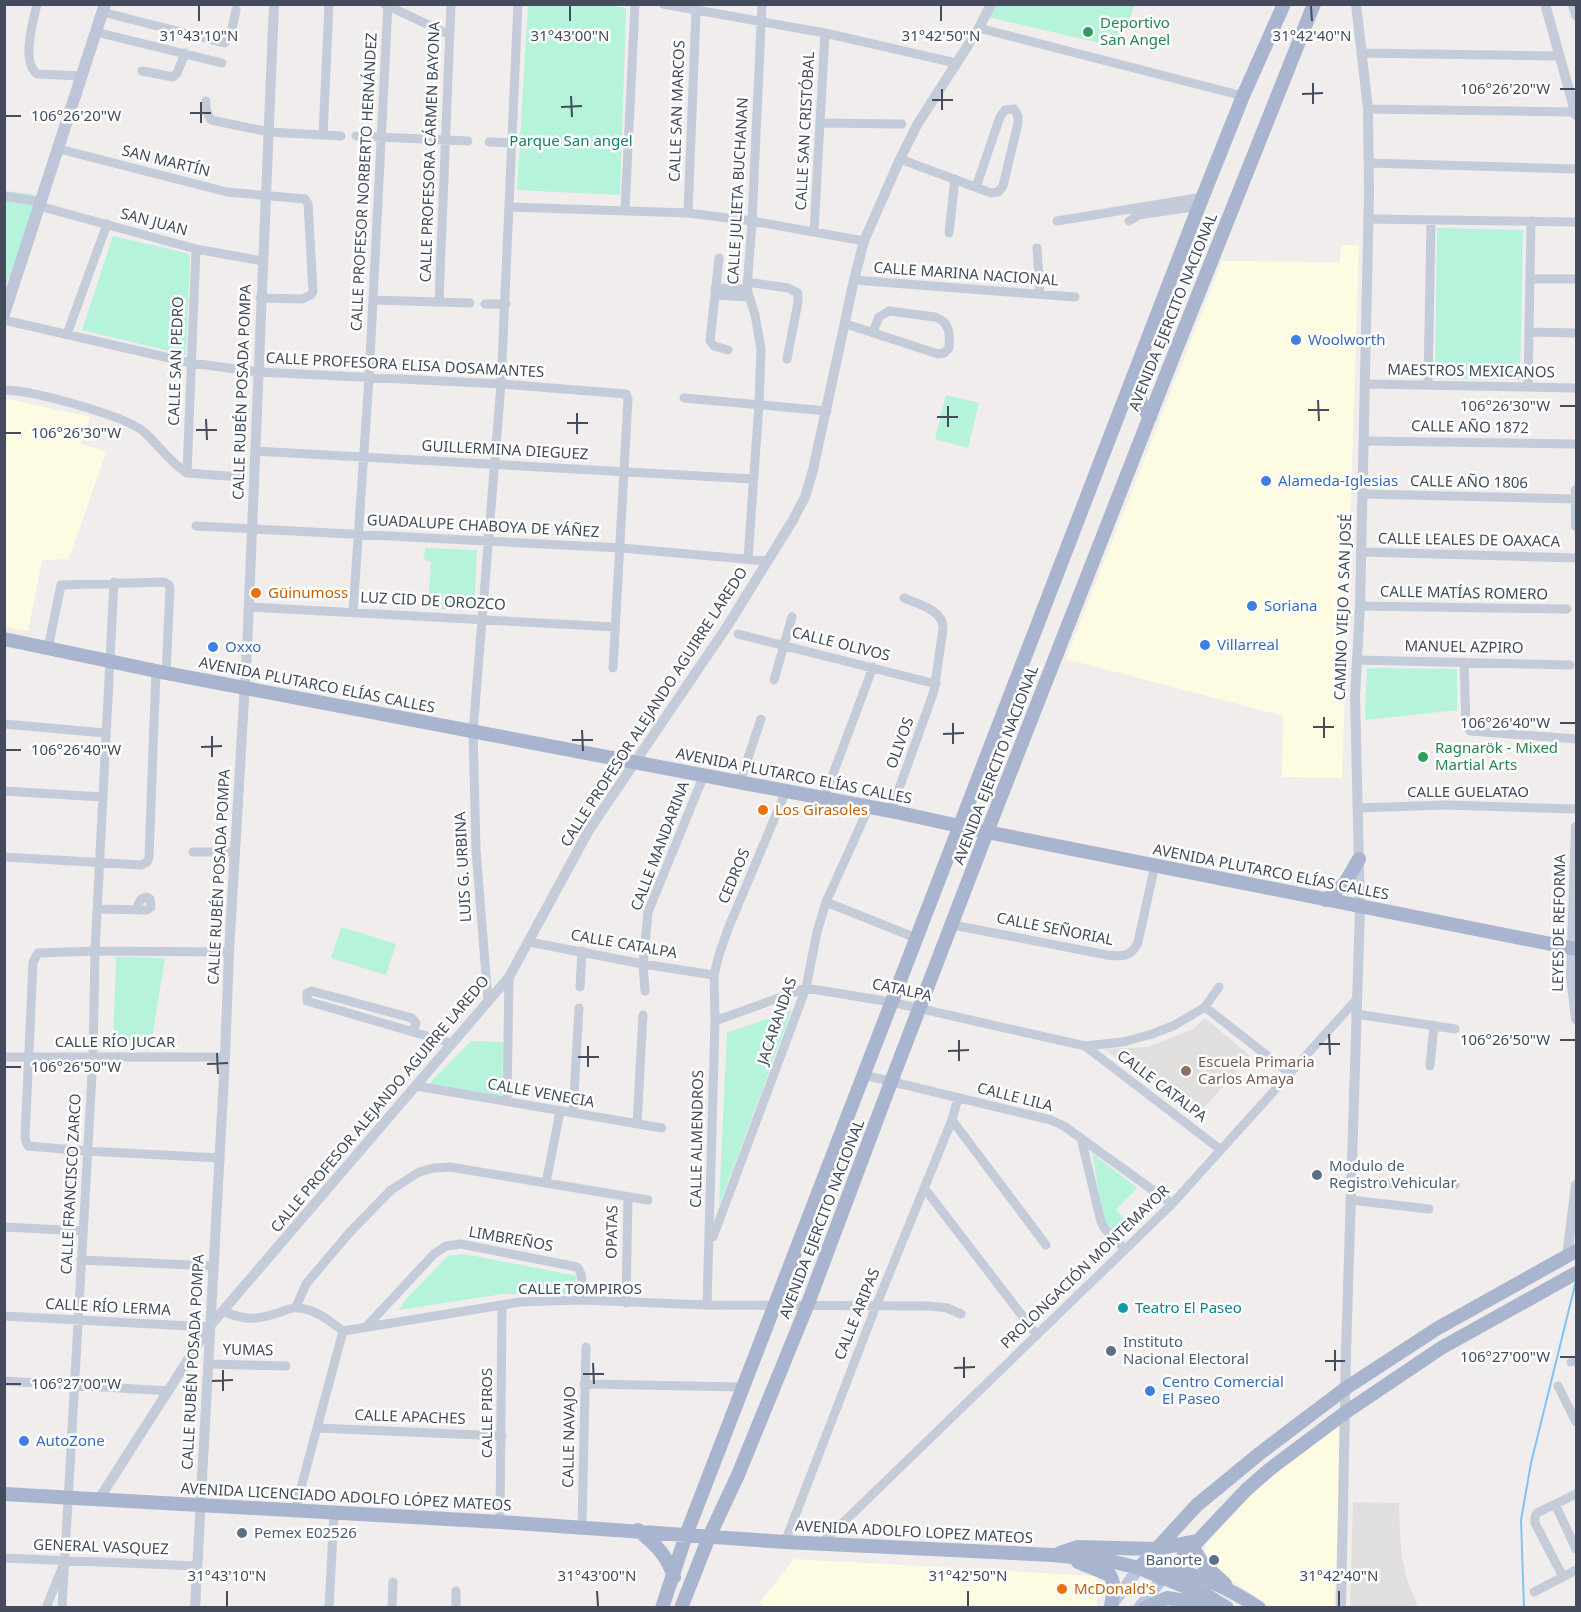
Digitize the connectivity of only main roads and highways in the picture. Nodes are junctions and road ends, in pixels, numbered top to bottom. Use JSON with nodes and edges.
{"nodes":[{"id":1,"x":1284,"y":4,"type":"edge"},
{"id":2,"x":1312,"y":6,"type":"edge"},
{"id":3,"x":104,"y":8,"type":"edge"},
{"id":4,"x":4,"y":314,"type":"edge"},
{"id":5,"x":1139,"y":359,"type":"junction"},
{"id":6,"x":1150,"y":417,"type":"junction"},
{"id":7,"x":6,"y":638,"type":"edge"},
{"id":8,"x":959,"y":826,"type":"junction"},
{"id":9,"x":987,"y":832,"type":"junction"},
{"id":10,"x":1359,"y":859,"type":"road end"},
{"id":11,"x":1326,"y":900,"type":"junction"},
{"id":12,"x":1574,"y":949,"type":"edge"},
{"id":13,"x":1571,"y":1255,"type":"edge"},
{"id":14,"x":1574,"y":1275,"type":"edge"},
{"id":15,"x":1438,"y":1328,"type":"junction"},
{"id":16,"x":1441,"y":1348,"type":"junction"},
{"id":17,"x":4,"y":1494,"type":"edge"},
{"id":18,"x":638,"y":1530,"type":"junction"},
{"id":19,"x":686,"y":1535,"type":"junction"},
{"id":20,"x":709,"y":1537,"type":"junction"},
{"id":21,"x":1195,"y":1544,"type":"junction"},
{"id":22,"x":1155,"y":1549,"type":"junction"},
{"id":23,"x":1052,"y":1555,"type":"junction"},
{"id":24,"x":1068,"y":1557,"type":"junction"},
{"id":25,"x":1134,"y":1573,"type":"junction"},
{"id":26,"x":1162,"y":1575,"type":"junction"},
{"id":27,"x":674,"y":1577,"type":"junction"},
{"id":28,"x":1233,"y":1591,"type":"junction"},
{"id":29,"x":1110,"y":1607,"type":"edge"},
{"id":30,"x":663,"y":1608,"type":"edge"},
{"id":31,"x":681,"y":1608,"type":"edge"},
{"id":32,"x":1139,"y":1608,"type":"edge"},
{"id":33,"x":1145,"y":1608,"type":"edge"},
{"id":34,"x":1226,"y":1608,"type":"edge"},
{"id":35,"x":1259,"y":1608,"type":"edge"}],
"edges":[{"from":1,"to":5,"type":"main road","name":"AVENIDA EJERCITO NACIONAL"},
{"from":2,"to":6,"type":"main road","name":"AVENIDA EJERCITO NACIONAL"},
{"from":3,"to":4,"type":"main road"},
{"from":5,"to":6,"type":"main road"},
{"from":5,"to":8,"type":"main road","name":"AVENIDA EJERCITO NACIONAL"},
{"from":6,"to":9,"type":"main road","name":"AVENIDA EJERCITO NACIONAL"},
{"from":7,"to":8,"type":"main road","name":"AVENIDA PLUTARCO ELÍAS CALLES"},
{"from":8,"to":9,"type":"main road","name":"AVENIDA PLUTARCO ELÍAS CALLES"},
{"from":8,"to":19,"type":"main road","name":"AVENIDA EJERCITO NACIONAL"},
{"from":9,"to":11,"type":"main road","name":"AVENIDA PLUTARCO ELÍAS CALLES"},
{"from":9,"to":20,"type":"main road","name":"AVENIDA EJERCITO NACIONAL"},
{"from":10,"to":11,"type":"main road"},
{"from":11,"to":12,"type":"main road","name":"AVENIDA PLUTARCO ELÍAS CALLES"},
{"from":13,"to":15,"type":"main road"},
{"from":14,"to":16,"type":"main road"},
{"from":15,"to":16,"type":"main road"},
{"from":15,"to":22,"type":"main road"},
{"from":16,"to":21,"type":"main road"},
{"from":17,"to":18,"type":"main road","name":"AVENIDA LICENCIADO ADOLFO LÓPEZ MATEOS"},
{"from":18,"to":19,"type":"main road","name":"AVENIDA LICENCIADO ADOLFO LÓPEZ MATEOS"},
{"from":18,"to":27,"type":"main road"},
{"from":19,"to":20,"type":"main road","name":"AVENIDA ADOLFO LOPEZ MATEOS"},
{"from":19,"to":27,"type":"main road","name":"AVENIDA EJERCITO NACIONAL"},
{"from":20,"to":23,"type":"main road","name":"AVENIDA ADOLFO LOPEZ MATEOS"},
{"from":20,"to":31,"type":"main road","name":"AVENIDA EJERCITO NACIONAL"},
{"from":21,"to":22,"type":"main road"},
{"from":21,"to":26,"type":"main road"},
{"from":21,"to":28,"type":"main road"},
{"from":22,"to":23,"type":"main road"},
{"from":22,"to":25,"type":"main road"},
{"from":23,"to":24,"type":"main road","name":"AVENIDA ADOLFO LOPEZ MATEOS"},
{"from":24,"to":25,"type":"main road","name":"AVENIDA ADOLFO LOPEZ MATEOS"},
{"from":24,"to":29,"type":"main road"},
{"from":25,"to":26,"type":"main road","name":"AVENIDA ADOLFO LOPEZ MATEOS"},
{"from":25,"to":29,"type":"main road"},
{"from":26,"to":28,"type":"main road"},
{"from":26,"to":32,"type":"main road"},
{"from":26,"to":34,"type":"main road"},
{"from":27,"to":30,"type":"main road","name":"AVENIDA EJERCITO NACIONAL"},
{"from":28,"to":35,"type":"main road"},
{"from":33,"to":34,"type":"main road"}]}
